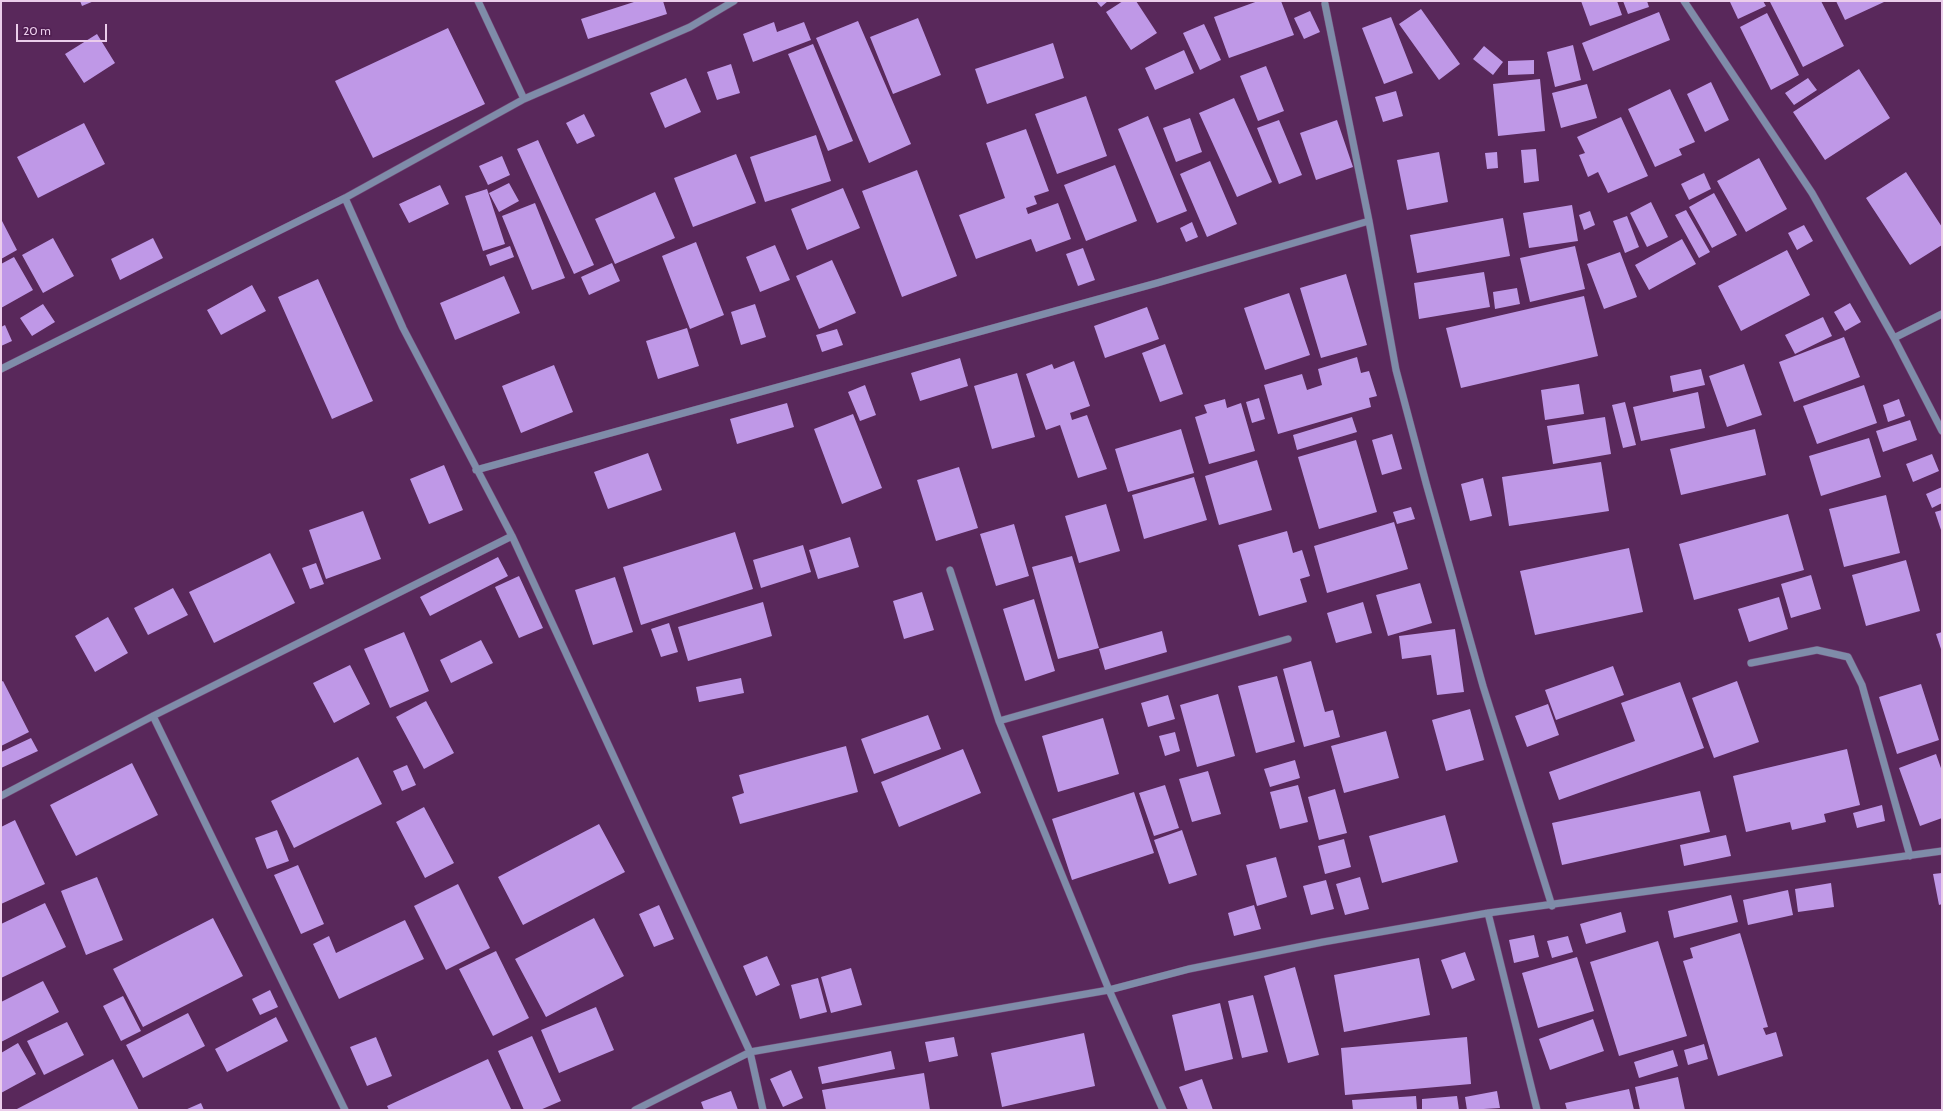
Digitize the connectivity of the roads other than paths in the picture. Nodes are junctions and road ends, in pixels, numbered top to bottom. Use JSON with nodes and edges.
{"nodes":[{"id":1,"x":478,"y":1,"type":"edge"},
{"id":2,"x":734,"y":1,"type":"edge"},
{"id":3,"x":1684,"y":1,"type":"edge"},
{"id":4,"x":1325,"y":4,"type":"dead end"},
{"id":5,"x":524,"y":99,"type":"junction"},
{"id":6,"x":345,"y":198,"type":"junction"},
{"id":7,"x":1369,"y":221,"type":"junction"},
{"id":8,"x":1942,"y":314,"type":"edge"},
{"id":9,"x":1894,"y":338,"type":"junction"},
{"id":10,"x":1,"y":369,"type":"edge"},
{"id":11,"x":1942,"y":431,"type":"edge"},
{"id":12,"x":476,"y":470,"type":"junction"},
{"id":13,"x":512,"y":536,"type":"junction"},
{"id":14,"x":950,"y":570,"type":"dead end"},
{"id":15,"x":1288,"y":639,"type":"dead end"},
{"id":16,"x":1751,"y":663,"type":"dead end"},
{"id":17,"x":154,"y":716,"type":"junction"},
{"id":18,"x":999,"y":721,"type":"junction"},
{"id":19,"x":1,"y":796,"type":"edge"},
{"id":20,"x":1942,"y":851,"type":"edge"},
{"id":21,"x":1910,"y":856,"type":"junction"},
{"id":22,"x":1552,"y":906,"type":"junction"},
{"id":23,"x":1488,"y":913,"type":"junction"},
{"id":24,"x":1109,"y":990,"type":"junction"},
{"id":25,"x":750,"y":1052,"type":"junction"},
{"id":26,"x":345,"y":1110,"type":"edge"},
{"id":27,"x":636,"y":1110,"type":"edge"},
{"id":28,"x":763,"y":1110,"type":"edge"},
{"id":29,"x":1163,"y":1110,"type":"edge"},
{"id":30,"x":1537,"y":1110,"type":"edge"}],
"edges":[{"from":1,"to":5,"type":"street"},
{"from":2,"to":5,"type":"street"},
{"from":3,"to":9,"type":"street"},
{"from":4,"to":7,"type":"street"},
{"from":5,"to":6,"type":"street"},
{"from":6,"to":10,"type":"street"},
{"from":6,"to":12,"type":"street"},
{"from":7,"to":12,"type":"street"},
{"from":7,"to":22,"type":"street"},
{"from":8,"to":9,"type":"street"},
{"from":9,"to":11,"type":"street"},
{"from":12,"to":13,"type":"street"},
{"from":13,"to":17,"type":"street"},
{"from":13,"to":25,"type":"street"},
{"from":14,"to":18,"type":"street"},
{"from":15,"to":18,"type":"street"},
{"from":16,"to":21,"type":"street"},
{"from":17,"to":19,"type":"street"},
{"from":17,"to":26,"type":"street"},
{"from":18,"to":24,"type":"street"},
{"from":20,"to":21,"type":"street"},
{"from":21,"to":22,"type":"street"},
{"from":22,"to":23,"type":"street"},
{"from":23,"to":24,"type":"street"},
{"from":23,"to":30,"type":"street"},
{"from":24,"to":25,"type":"street"},
{"from":24,"to":29,"type":"street"},
{"from":25,"to":27,"type":"street"},
{"from":25,"to":28,"type":"street"}]}
